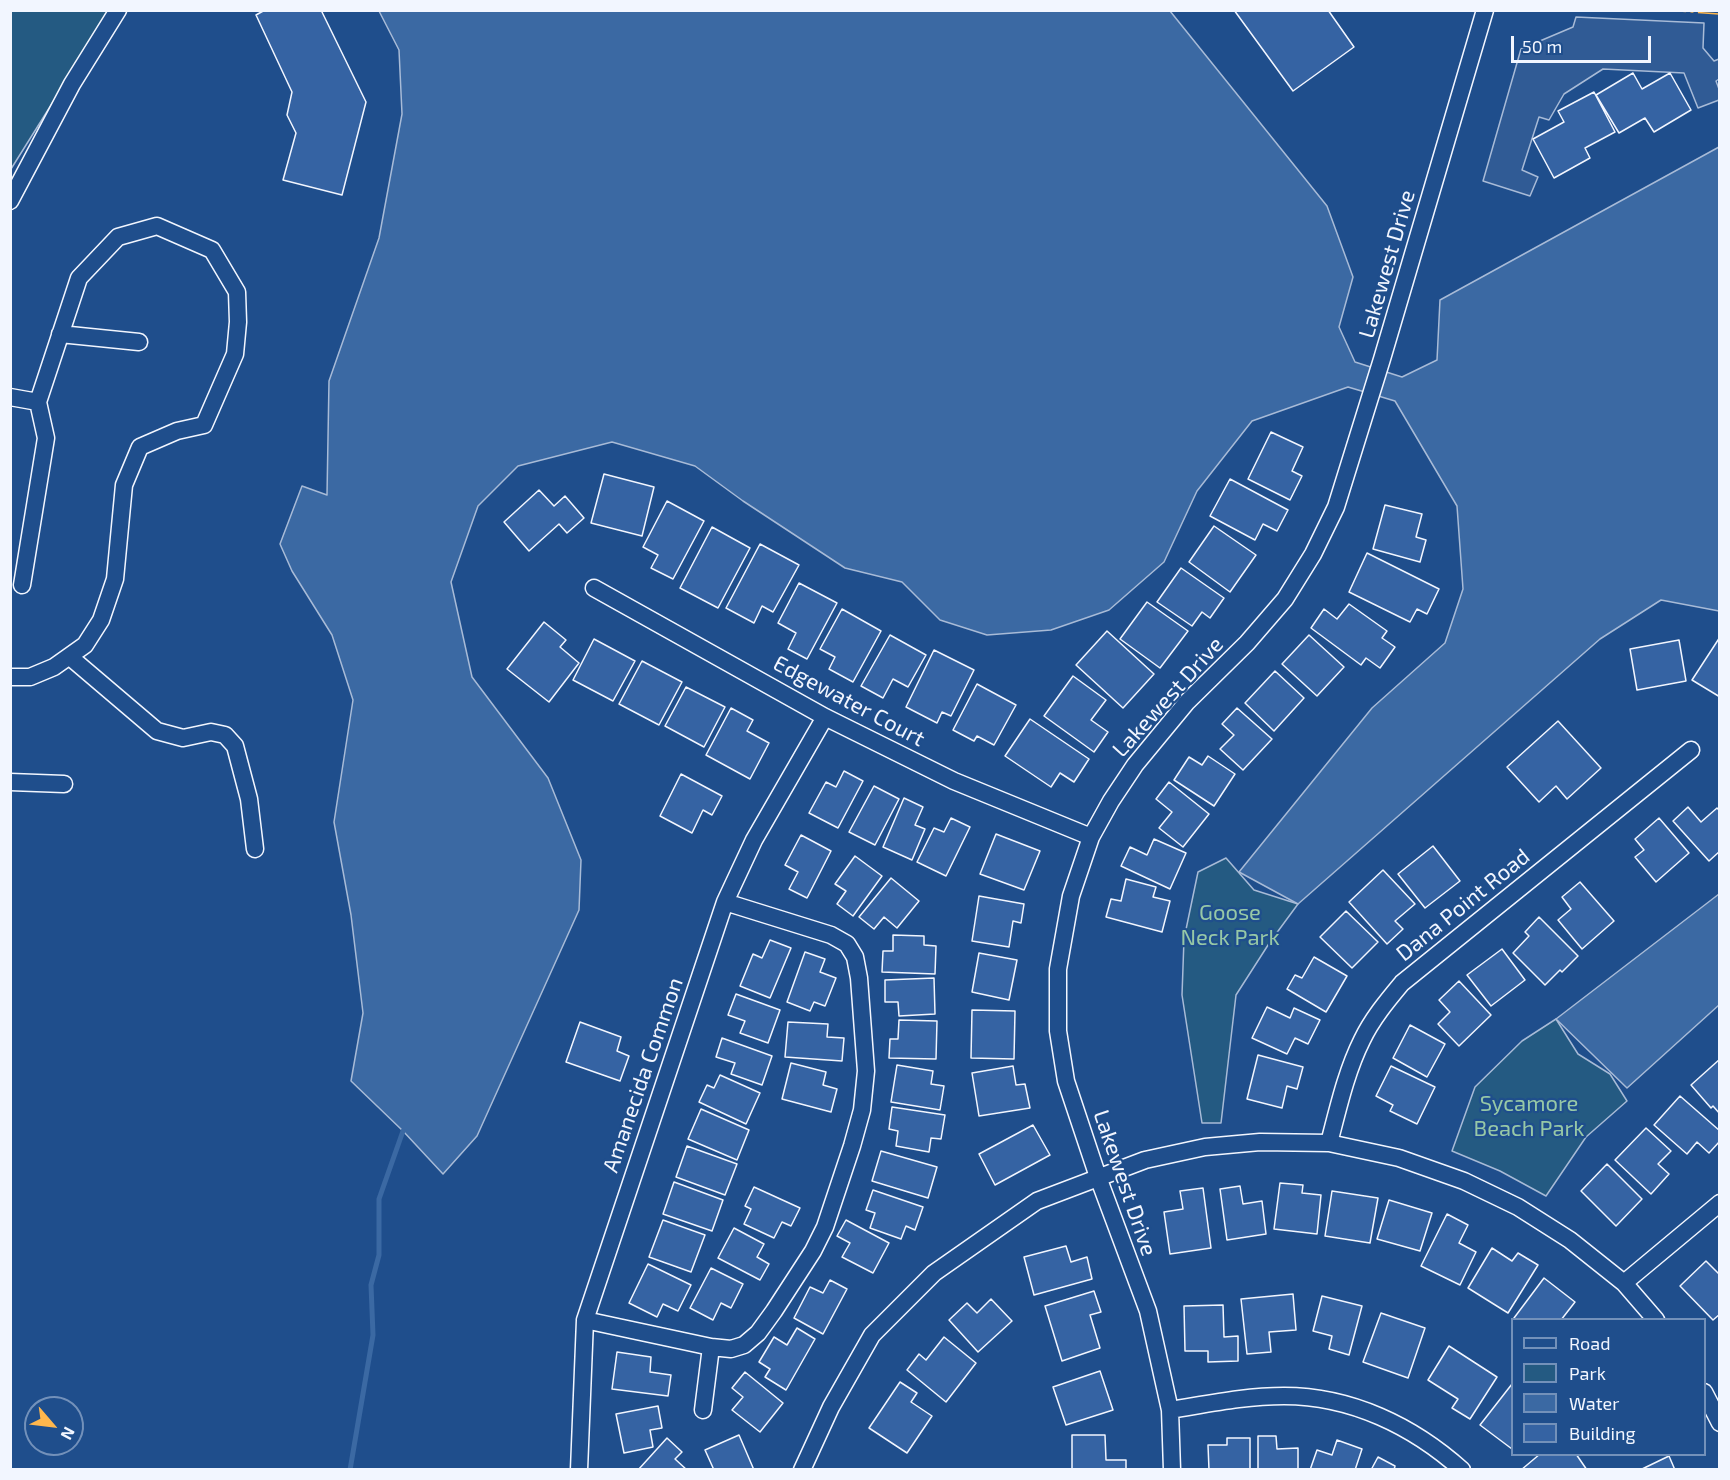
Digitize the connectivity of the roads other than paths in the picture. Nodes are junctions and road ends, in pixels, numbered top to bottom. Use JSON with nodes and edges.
{"nodes":[{"id":1,"x":118,"y":10,"type":"edge"},
{"id":2,"x":1485,"y":10,"type":"edge"},
{"id":3,"x":10,"y":201,"type":"edge"},
{"id":4,"x":60,"y":334,"type":"junction"},
{"id":5,"x":139,"y":342,"type":"dead end"},
{"id":6,"x":10,"y":397,"type":"edge"},
{"id":7,"x":38,"y":402,"type":"junction"},
{"id":8,"x":22,"y":585,"type":"dead end"},
{"id":9,"x":594,"y":588,"type":"dead end"},
{"id":10,"x":70,"y":657,"type":"junction"},
{"id":11,"x":10,"y":677,"type":"edge"},
{"id":12,"x":825,"y":717,"type":"junction"},
{"id":13,"x":1690,"y":750,"type":"dead end"},
{"id":14,"x":10,"y":782,"type":"edge"},
{"id":15,"x":64,"y":784,"type":"dead end"},
{"id":16,"x":1091,"y":837,"type":"junction"},
{"id":17,"x":255,"y":849,"type":"dead end"},
{"id":18,"x":726,"y":902,"type":"junction"},
{"id":19,"x":1329,"y":1143,"type":"junction"},
{"id":20,"x":1098,"y":1177,"type":"junction"},
{"id":21,"x":1719,"y":1203,"type":"edge"},
{"id":22,"x":1624,"y":1283,"type":"junction"},
{"id":23,"x":1654,"y":1318,"type":"edge"},
{"id":24,"x":585,"y":1320,"type":"junction"},
{"id":25,"x":711,"y":1347,"type":"junction"},
{"id":26,"x":1706,"y":1396,"type":"edge"},
{"id":27,"x":703,"y":1410,"type":"dead end"},
{"id":28,"x":1170,"y":1410,"type":"junction"},
{"id":29,"x":1719,"y":1423,"type":"edge"},
{"id":30,"x":579,"y":1470,"type":"edge"},
{"id":31,"x":802,"y":1470,"type":"edge"},
{"id":32,"x":1172,"y":1470,"type":"edge"},
{"id":33,"x":1462,"y":1470,"type":"edge"}],
"edges":[{"from":1,"to":3,"type":"street"},
{"from":2,"to":16,"type":"street","name":"Lakewest Drive"},
{"from":4,"to":5,"type":"street"},
{"from":4,"to":7,"type":"street"},
{"from":4,"to":10,"type":"street"},
{"from":6,"to":7,"type":"street"},
{"from":7,"to":8,"type":"street"},
{"from":9,"to":12,"type":"street","name":"Edgewater Court"},
{"from":10,"to":11,"type":"street"},
{"from":10,"to":17,"type":"street"},
{"from":12,"to":16,"type":"street","name":"Edgewater Court"},
{"from":12,"to":18,"type":"street","name":"Amanecida Common"},
{"from":13,"to":19,"type":"street","name":"Dana Point Road"},
{"from":14,"to":15,"type":"street"},
{"from":16,"to":20,"type":"street","name":"Lakewest Drive"},
{"from":18,"to":24,"type":"street","name":"Amanecida Common"},
{"from":18,"to":25,"type":"street"},
{"from":19,"to":20,"type":"street"},
{"from":19,"to":22,"type":"street"},
{"from":20,"to":28,"type":"street","name":"Lakewest Drive"},
{"from":20,"to":31,"type":"street"},
{"from":21,"to":22,"type":"street"},
{"from":22,"to":23,"type":"street"},
{"from":24,"to":25,"type":"street"},
{"from":24,"to":30,"type":"street","name":"Amanecida Common"},
{"from":25,"to":27,"type":"street"},
{"from":26,"to":29,"type":"street"},
{"from":28,"to":32,"type":"street","name":"Lakewest Drive"},
{"from":28,"to":33,"type":"street"}]}
